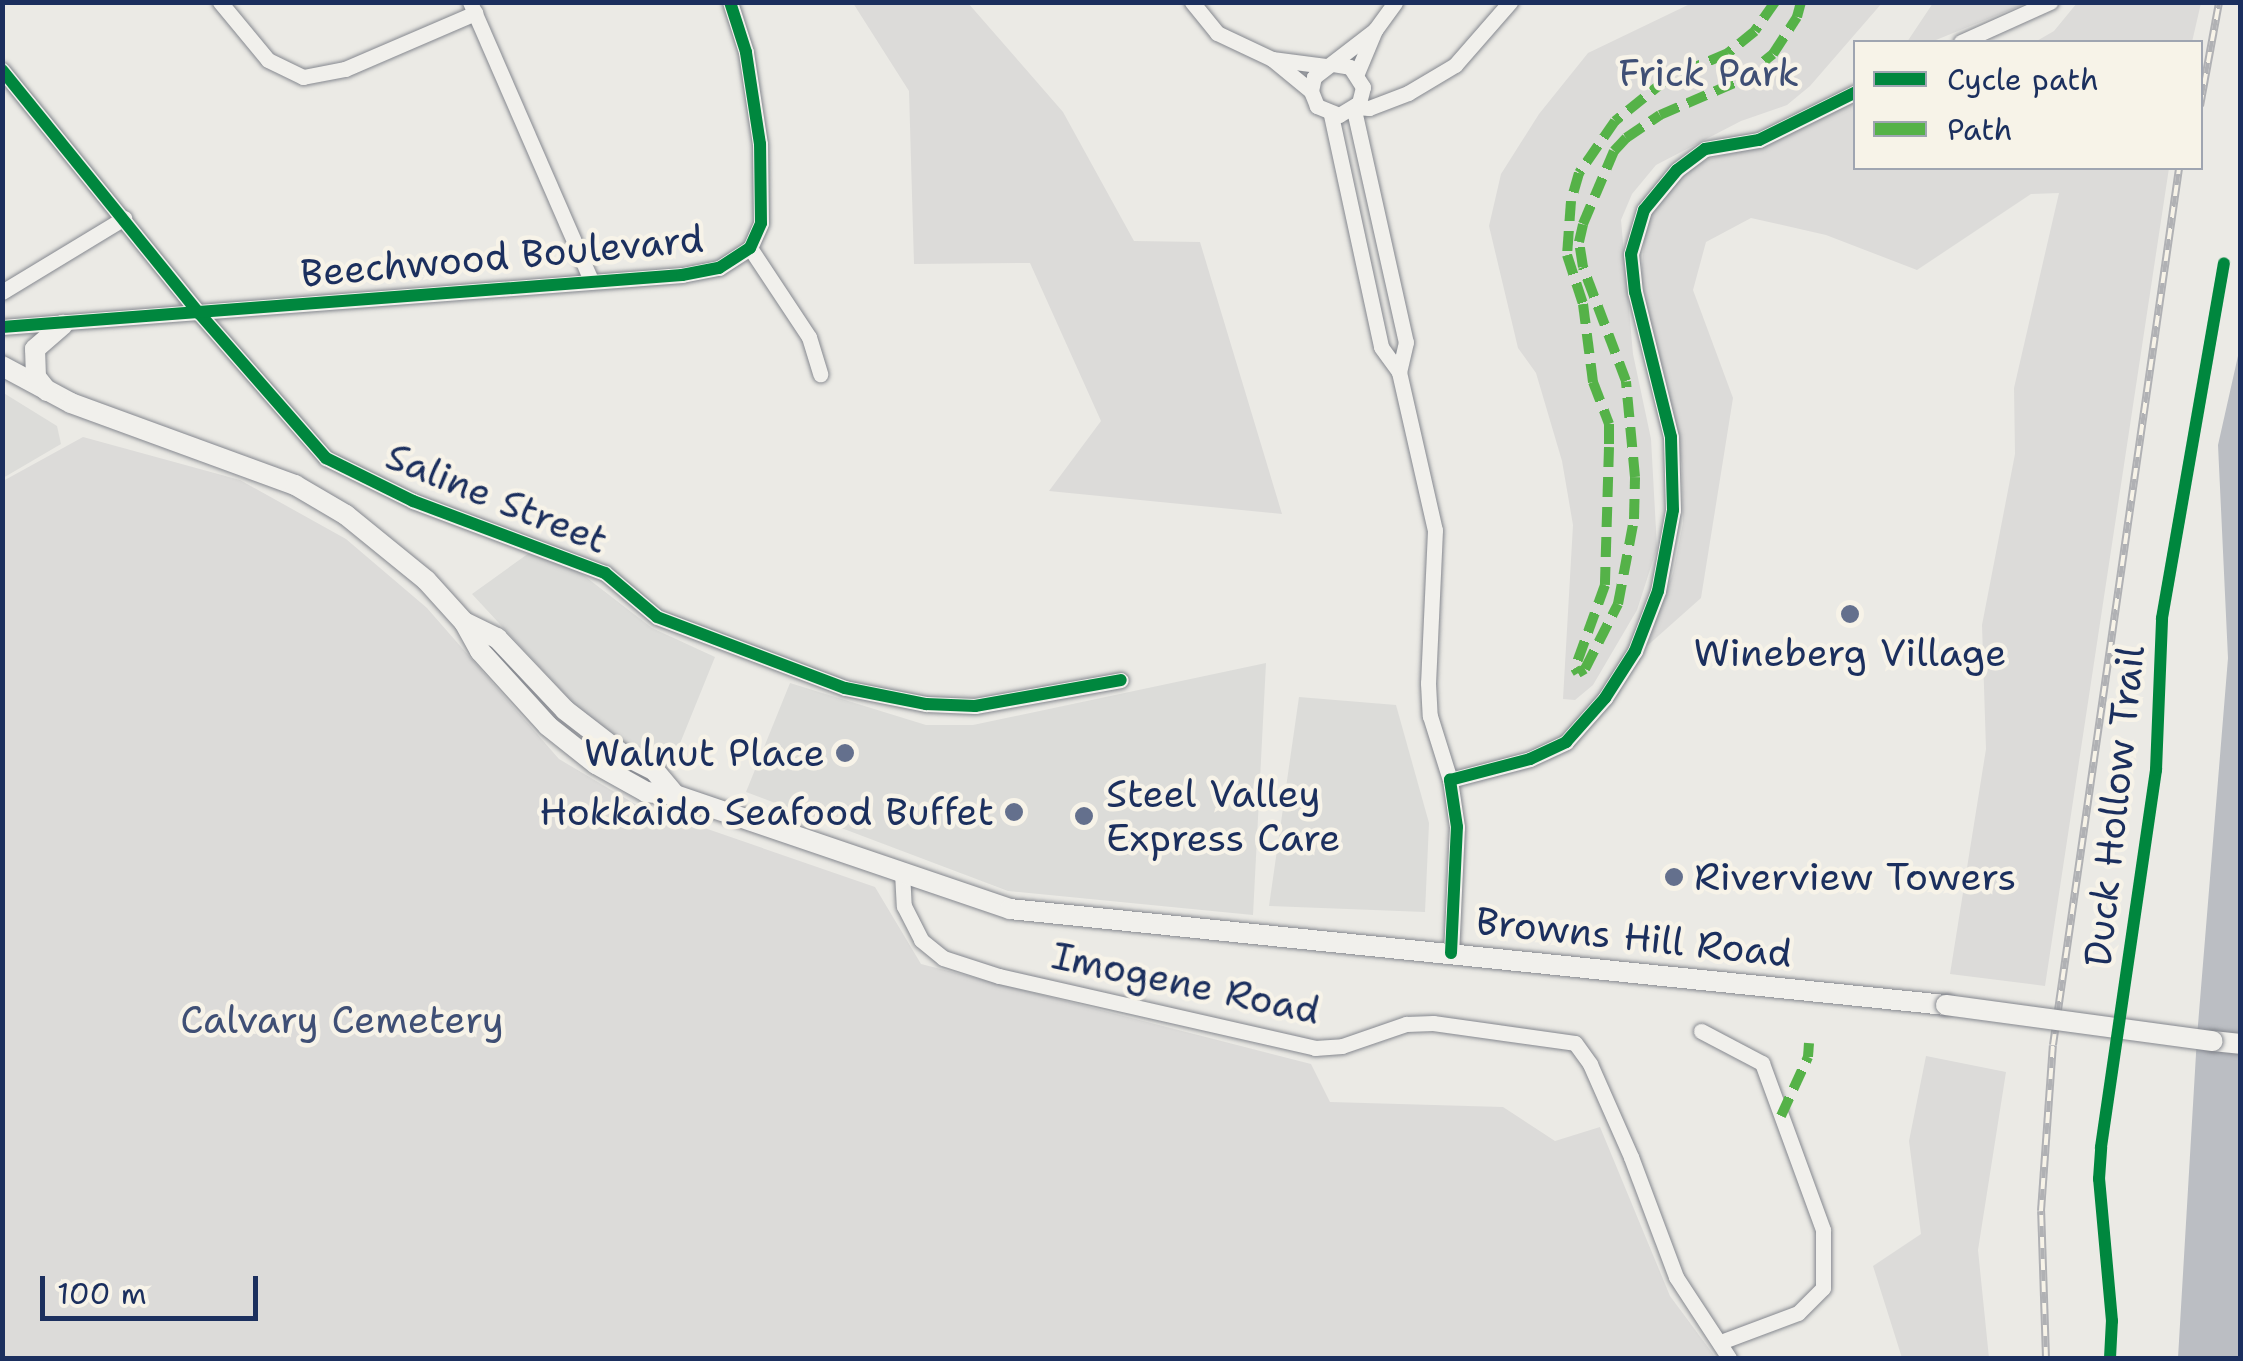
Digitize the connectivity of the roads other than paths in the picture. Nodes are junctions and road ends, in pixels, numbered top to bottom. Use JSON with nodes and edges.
{"nodes":[{"id":1,"x":220,"y":2,"type":"edge"},
{"id":2,"x":730,"y":2,"type":"edge"},
{"id":3,"x":1192,"y":2,"type":"edge"},
{"id":4,"x":1394,"y":2,"type":"edge"},
{"id":5,"x":1510,"y":2,"type":"edge"},
{"id":6,"x":2050,"y":2,"type":"edge"},
{"id":7,"x":472,"y":8,"type":"edge"},
{"id":8,"x":1375,"y":30,"type":"junction"},
{"id":9,"x":1965,"y":40,"type":"edge"},
{"id":10,"x":1272,"y":59,"type":"junction"},
{"id":11,"x":1330,"y":65,"type":"junction"},
{"id":12,"x":2,"y":70,"type":"edge"},
{"id":13,"x":1360,"y":80,"type":"junction"},
{"id":14,"x":1311,"y":91,"type":"junction"},
{"id":15,"x":1853,"y":93,"type":"edge"},
{"id":16,"x":1390,"y":100,"type":"junction"},
{"id":17,"x":1354,"y":108,"type":"junction"},
{"id":18,"x":1331,"y":115,"type":"junction"},
{"id":19,"x":124,"y":218,"type":"junction"},
{"id":20,"x":750,"y":248,"type":"junction"},
{"id":21,"x":592,"y":282,"type":"junction"},
{"id":22,"x":2,"y":292,"type":"edge"},
{"id":23,"x":199,"y":313,"type":"junction"},
{"id":24,"x":63,"y":324,"type":"junction"},
{"id":25,"x":2,"y":327,"type":"edge"},
{"id":26,"x":2,"y":366,"type":"edge"},
{"id":27,"x":1399,"y":372,"type":"junction"},
{"id":28,"x":820,"y":374,"type":"dead end"},
{"id":29,"x":48,"y":392,"type":"junction"},
{"id":30,"x":1122,"y":680,"type":"dead end"},
{"id":31,"x":1450,"y":780,"type":"junction"},
{"id":32,"x":902,"y":872,"type":"junction"},
{"id":33,"x":1450,"y":953,"type":"junction"},
{"id":34,"x":1701,"y":1032,"type":"dead end"},
{"id":35,"x":2240,"y":1044,"type":"edge"},
{"id":36,"x":1722,"y":1342,"type":"junction"},
{"id":37,"x":1729,"y":1358,"type":"edge"}],
"edges":[{"from":1,"to":7,"type":"street"},
{"from":2,"to":20,"type":"street","name":"Beechwood Boulevard"},
{"from":3,"to":10,"type":"street"},
{"from":4,"to":8,"type":"street"},
{"from":5,"to":16,"type":"street"},
{"from":6,"to":9,"type":"street"},
{"from":7,"to":21,"type":"street"},
{"from":8,"to":11,"type":"street"},
{"from":8,"to":13,"type":"street"},
{"from":10,"to":11,"type":"street"},
{"from":10,"to":14,"type":"street"},
{"from":11,"to":13,"type":"street"},
{"from":11,"to":14,"type":"street"},
{"from":12,"to":19,"type":"street","name":"Saline Street"},
{"from":13,"to":16,"type":"street"},
{"from":13,"to":17,"type":"street"},
{"from":14,"to":18,"type":"street"},
{"from":15,"to":31,"type":"street"},
{"from":16,"to":17,"type":"street"},
{"from":17,"to":18,"type":"street"},
{"from":17,"to":27,"type":"street"},
{"from":18,"to":27,"type":"street"},
{"from":19,"to":22,"type":"street"},
{"from":19,"to":23,"type":"street","name":"Saline Street"},
{"from":20,"to":21,"type":"street","name":"Beechwood Boulevard"},
{"from":20,"to":28,"type":"street"},
{"from":21,"to":23,"type":"street","name":"Beechwood Boulevard"},
{"from":23,"to":24,"type":"street","name":"Beechwood Boulevard"},
{"from":23,"to":30,"type":"street","name":"Saline Street"},
{"from":24,"to":25,"type":"street","name":"Beechwood Boulevard"},
{"from":24,"to":29,"type":"main road"},
{"from":26,"to":29,"type":"main road","name":"Browns Hill Road"},
{"from":27,"to":31,"type":"street"},
{"from":29,"to":32,"type":"main road","name":"Browns Hill Road"},
{"from":31,"to":33,"type":"street"},
{"from":32,"to":33,"type":"main road","name":"Browns Hill Road"},
{"from":32,"to":36,"type":"street","name":"Imogene Road"},
{"from":33,"to":35,"type":"main road","name":"Browns Hill Road","bridge":true},
{"from":34,"to":36,"type":"street"},
{"from":36,"to":37,"type":"street"}]}
